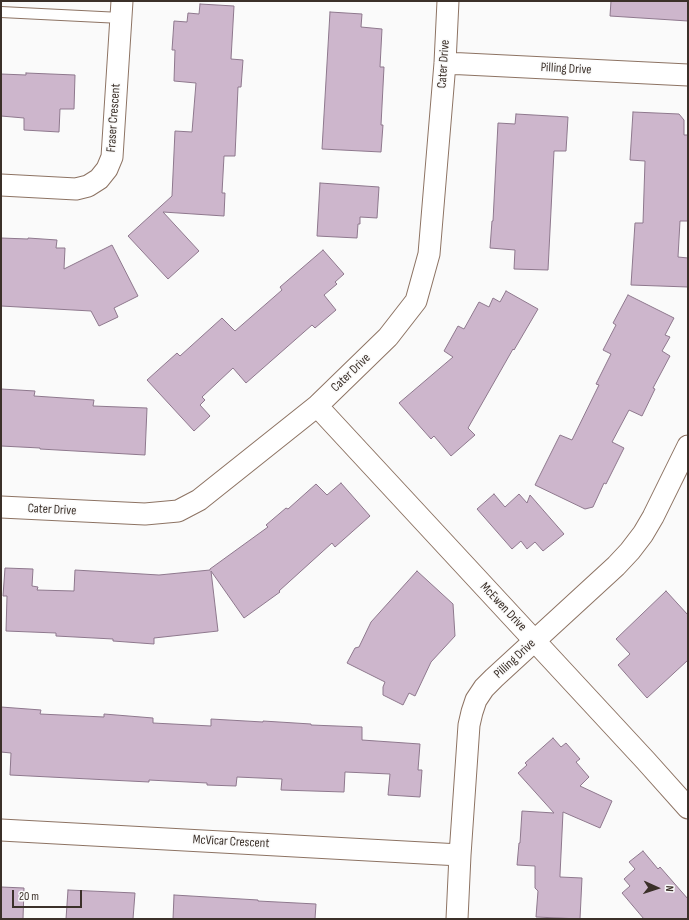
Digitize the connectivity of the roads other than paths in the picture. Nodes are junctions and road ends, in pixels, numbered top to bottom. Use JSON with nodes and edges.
{"nodes":[{"id":1,"x":448,"y":1,"type":"edge"},
{"id":2,"x":121,"y":10,"type":"edge"},
{"id":3,"x":1,"y":12,"type":"edge"},
{"id":4,"x":445,"y":63,"type":"junction"},
{"id":5,"x":688,"y":75,"type":"edge"},
{"id":6,"x":1,"y":185,"type":"edge"},
{"id":7,"x":317,"y":406,"type":"junction"},
{"id":8,"x":688,"y":446,"type":"edge"},
{"id":9,"x":1,"y":507,"type":"edge"},
{"id":10,"x":534,"y":641,"type":"junction"},
{"id":11,"x":688,"y":808,"type":"edge"},
{"id":12,"x":1,"y":830,"type":"edge"},
{"id":13,"x":460,"y":855,"type":"junction"},
{"id":14,"x":457,"y":919,"type":"edge"}],
"edges":[{"from":1,"to":4,"type":"street","name":"Cater Drive"},
{"from":2,"to":3,"type":"lane"},
{"from":2,"to":6,"type":"street","name":"Fraser Crescent"},
{"from":4,"to":5,"type":"street","name":"Pilling Drive"},
{"from":4,"to":7,"type":"street","name":"Cater Drive"},
{"from":7,"to":9,"type":"street","name":"Cater Drive"},
{"from":7,"to":10,"type":"street","name":"McEwen Drive"},
{"from":8,"to":10,"type":"street","name":"Pilling Drive"},
{"from":10,"to":11,"type":"street","name":"McEwen Drive"},
{"from":10,"to":13,"type":"street","name":"Pilling Drive"},
{"from":12,"to":13,"type":"street","name":"McVicar Crescent"},
{"from":13,"to":14,"type":"street","name":"Pilling Drive"}]}
